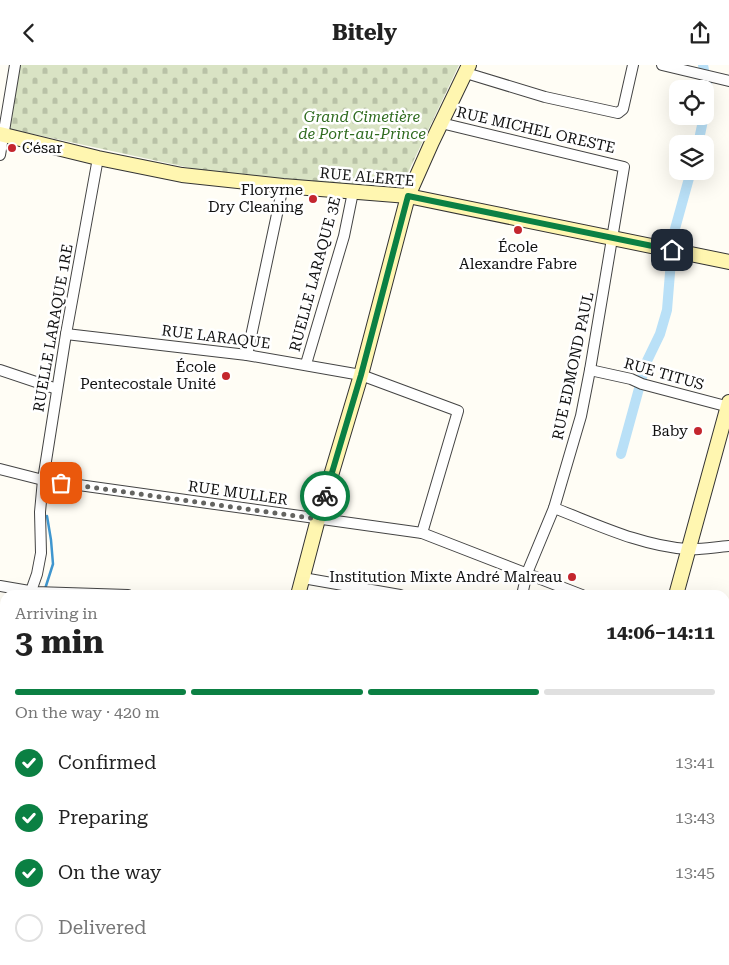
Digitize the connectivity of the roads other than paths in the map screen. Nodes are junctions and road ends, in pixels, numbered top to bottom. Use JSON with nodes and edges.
{"nodes":[{"id":1,"x":15,"y":65,"type":"edge"},
{"id":2,"x":634,"y":65,"type":"edge"},
{"id":3,"x":662,"y":65,"type":"edge"},
{"id":4,"x":468,"y":69,"type":"edge"},
{"id":5,"x":729,"y":81,"type":"edge"},
{"id":6,"x":441,"y":123,"type":"junction"},
{"id":7,"x":2,"y":134,"type":"edge"},
{"id":8,"x":0,"y":155,"type":"edge"},
{"id":9,"x":98,"y":157,"type":"junction"},
{"id":10,"x":624,"y":167,"type":"joint"},
{"id":11,"x":283,"y":185,"type":"junction"},
{"id":12,"x":353,"y":191,"type":"junction"},
{"id":13,"x":408,"y":196,"type":"junction"},
{"id":14,"x":613,"y":238,"type":"junction"},
{"id":15,"x":729,"y":262,"type":"edge"},
{"id":16,"x":66,"y":334,"type":"junction"},
{"id":17,"x":247,"y":355,"type":"junction"},
{"id":18,"x":306,"y":364,"type":"junction"},
{"id":19,"x":0,"y":370,"type":"edge"},
{"id":20,"x":590,"y":370,"type":"junction"},
{"id":21,"x":361,"y":375,"type":"junction"},
{"id":22,"x":58,"y":389,"type":"junction"},
{"id":23,"x":728,"y":405,"type":"edge"},
{"id":24,"x":0,"y":469,"type":"edge"},
{"id":25,"x":42,"y":480,"type":"junction"},
{"id":26,"x":554,"y":508,"type":"junction"},
{"id":27,"x":318,"y":519,"type":"junction"},
{"id":28,"x":422,"y":533,"type":"junction"},
{"id":29,"x":729,"y":545,"type":"edge"},
{"id":30,"x":689,"y":549,"type":"junction"},
{"id":31,"x":527,"y":573,"type":"junction"},
{"id":32,"x":303,"y":578,"type":"junction"},
{"id":33,"x":0,"y":587,"type":"edge"},
{"id":34,"x":23,"y":590,"type":"edge"},
{"id":35,"x":31,"y":590,"type":"edge"},
{"id":36,"x":299,"y":590,"type":"edge"},
{"id":37,"x":371,"y":590,"type":"edge"},
{"id":38,"x":523,"y":590,"type":"edge"},
{"id":39,"x":570,"y":590,"type":"edge"},
{"id":40,"x":677,"y":590,"type":"edge"}],
"edges":[{"from":1,"to":7,"type":"street"},
{"from":2,"to":4,"type":"street"},
{"from":3,"to":5,"type":"street"},
{"from":4,"to":6,"type":"street"},
{"from":6,"to":10,"type":"street","name":"RUE MICHEL ORESTE"},
{"from":6,"to":13,"type":"street"},
{"from":7,"to":8,"type":"street"},
{"from":7,"to":9,"type":"street","name":"RUE ALERTE"},
{"from":9,"to":11,"type":"street","name":"RUE ALERTE"},
{"from":9,"to":16,"type":"street","name":"RUELLE LARAQUE 1RE"},
{"from":10,"to":14,"type":"street","name":"RUE EDMOND PAUL"},
{"from":11,"to":12,"type":"street","name":"RUE ALERTE"},
{"from":11,"to":17,"type":"street"},
{"from":12,"to":13,"type":"street","name":"RUE ALERTE"},
{"from":12,"to":18,"type":"street","name":"RUELLE LARAQUE 3E"},
{"from":13,"to":14,"type":"street","name":"RUE ALERTE"},
{"from":13,"to":21,"type":"street"},
{"from":14,"to":15,"type":"street","name":"RUE ALERTE"},
{"from":14,"to":20,"type":"street","name":"RUE EDMOND PAUL"},
{"from":16,"to":17,"type":"street","name":"RUE LARAQUE"},
{"from":16,"to":22,"type":"street","name":"RUELLE LARAQUE 1RE"},
{"from":17,"to":18,"type":"street","name":"RUE LARAQUE"},
{"from":18,"to":21,"type":"street","name":"RUE LARAQUE"},
{"from":19,"to":22,"type":"street"},
{"from":20,"to":23,"type":"street","name":"RUE TITUS"},
{"from":20,"to":26,"type":"street","name":"RUE EDMOND PAUL"},
{"from":21,"to":27,"type":"street"},
{"from":21,"to":28,"type":"street","name":"RUE LARAQUE"},
{"from":22,"to":25,"type":"street","name":"RUELLE LARAQUE 1RE"},
{"from":23,"to":30,"type":"street"},
{"from":24,"to":25,"type":"street","name":"RUE MULLER"},
{"from":25,"to":27,"type":"street","name":"RUE MULLER"},
{"from":25,"to":35,"type":"street","name":"RUELLE LARAQUE 1RE"},
{"from":26,"to":30,"type":"street"},
{"from":26,"to":31,"type":"street","name":"RUE EDMOND PAUL"},
{"from":27,"to":28,"type":"street","name":"RUE MULLER"},
{"from":27,"to":32,"type":"street"},
{"from":28,"to":31,"type":"street","name":"RUE MULLER"},
{"from":29,"to":30,"type":"street"},
{"from":30,"to":40,"type":"street"},
{"from":31,"to":38,"type":"street","name":"RUE EDMOND PAUL"},
{"from":31,"to":39,"type":"street","name":"RUE MULLER"},
{"from":32,"to":36,"type":"street"},
{"from":32,"to":37,"type":"street"},
{"from":33,"to":34,"type":"street"}]}
